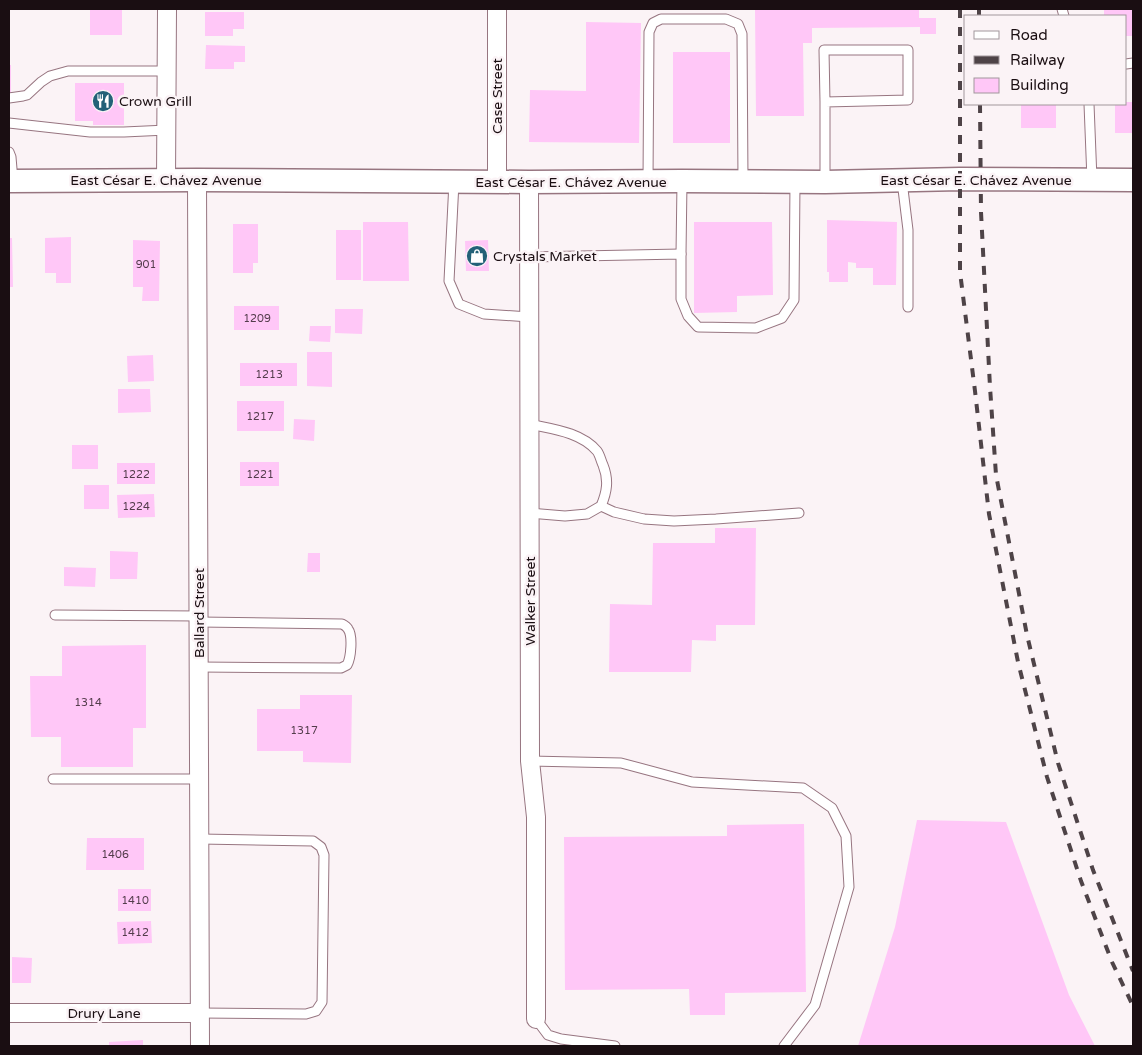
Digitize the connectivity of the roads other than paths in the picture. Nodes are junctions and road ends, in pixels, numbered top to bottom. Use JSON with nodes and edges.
{"nodes":[{"id":1,"x":167,"y":9,"type":"edge"},
{"id":2,"x":497,"y":9,"type":"edge"},
{"id":3,"x":166,"y":70,"type":"junction"},
{"id":4,"x":9,"y":98,"type":"edge"},
{"id":5,"x":825,"y":102,"type":"junction"},
{"id":6,"x":1089,"y":105,"type":"edge"},
{"id":7,"x":9,"y":122,"type":"edge"},
{"id":8,"x":166,"y":130,"type":"junction"},
{"id":9,"x":9,"y":152,"type":"edge"},
{"id":10,"x":11,"y":180,"type":"edge"},
{"id":11,"x":166,"y":180,"type":"junction"},
{"id":12,"x":197,"y":180,"type":"junction"},
{"id":13,"x":902,"y":180,"type":"junction"},
{"id":14,"x":1092,"y":180,"type":"junction"},
{"id":15,"x":1133,"y":180,"type":"edge"},
{"id":16,"x":682,"y":181,"type":"junction"},
{"id":17,"x":743,"y":181,"type":"junction"},
{"id":18,"x":795,"y":181,"type":"junction"},
{"id":19,"x":454,"y":182,"type":"junction"},
{"id":20,"x":497,"y":182,"type":"junction"},
{"id":21,"x":529,"y":182,"type":"junction"},
{"id":22,"x":648,"y":182,"type":"junction"},
{"id":23,"x":825,"y":182,"type":"junction"},
{"id":24,"x":682,"y":254,"type":"junction"},
{"id":25,"x":529,"y":257,"type":"junction"},
{"id":26,"x":908,"y":307,"type":"dead end"},
{"id":27,"x":529,"y":317,"type":"junction"},
{"id":28,"x":529,"y":424,"type":"junction"},
{"id":29,"x":601,"y":506,"type":"junction"},
{"id":30,"x":799,"y":512,"type":"dead end"},
{"id":31,"x":530,"y":513,"type":"junction"},
{"id":32,"x":55,"y":615,"type":"dead end"},
{"id":33,"x":199,"y":619,"type":"junction"},
{"id":34,"x":199,"y":667,"type":"junction"},
{"id":35,"x":530,"y":761,"type":"junction"},
{"id":36,"x":53,"y":779,"type":"dead end"},
{"id":37,"x":199,"y":780,"type":"junction"},
{"id":38,"x":200,"y":839,"type":"junction"},
{"id":39,"x":9,"y":1013,"type":"edge"},
{"id":40,"x":200,"y":1014,"type":"junction"},
{"id":41,"x":536,"y":1018,"type":"joint"},
{"id":42,"x":200,"y":1046,"type":"edge"},
{"id":43,"x":615,"y":1046,"type":"edge"},
{"id":44,"x":784,"y":1046,"type":"edge"}],
"edges":[{"from":1,"to":3,"type":"street"},
{"from":2,"to":20,"type":"street","name":"Case Street"},
{"from":3,"to":4,"type":"lane"},
{"from":3,"to":8,"type":"street"},
{"from":5,"to":5,"type":"lane"},
{"from":5,"to":23,"type":"lane"},
{"from":6,"to":14,"type":"lane"},
{"from":7,"to":8,"type":"lane"},
{"from":8,"to":11,"type":"street"},
{"from":9,"to":10,"type":"lane"},
{"from":10,"to":11,"type":"street","name":"East César E. Chávez Avenue"},
{"from":11,"to":12,"type":"street","name":"East César E. Chávez Avenue"},
{"from":12,"to":19,"type":"street","name":"East César E. Chávez Avenue"},
{"from":12,"to":33,"type":"street","name":"Ballard Street"},
{"from":13,"to":14,"type":"street","name":"East César E. Chávez Avenue"},
{"from":13,"to":23,"type":"street","name":"East César E. Chávez Avenue"},
{"from":13,"to":26,"type":"lane"},
{"from":14,"to":15,"type":"street","name":"East César E. Chávez Avenue"},
{"from":16,"to":17,"type":"street","name":"East César E. Chávez Avenue"},
{"from":16,"to":22,"type":"street","name":"East César E. Chávez Avenue"},
{"from":16,"to":24,"type":"lane"},
{"from":17,"to":18,"type":"street","name":"East César E. Chávez Avenue"},
{"from":17,"to":22,"type":"lane"},
{"from":18,"to":23,"type":"street","name":"East César E. Chávez Avenue"},
{"from":18,"to":24,"type":"lane"},
{"from":19,"to":20,"type":"street","name":"East César E. Chávez Avenue"},
{"from":19,"to":27,"type":"lane"},
{"from":20,"to":21,"type":"street","name":"East César E. Chávez Avenue"},
{"from":21,"to":22,"type":"street","name":"East César E. Chávez Avenue"},
{"from":21,"to":25,"type":"street","name":"Walker Street"},
{"from":24,"to":25,"type":"lane"},
{"from":25,"to":27,"type":"street","name":"Walker Street"},
{"from":27,"to":28,"type":"street","name":"Walker Street"},
{"from":28,"to":29,"type":"lane"},
{"from":28,"to":31,"type":"street","name":"Walker Street"},
{"from":29,"to":30,"type":"lane"},
{"from":29,"to":31,"type":"lane"},
{"from":31,"to":35,"type":"street","name":"Walker Street"},
{"from":32,"to":33,"type":"lane"},
{"from":33,"to":34,"type":"street","name":"Ballard Street"},
{"from":33,"to":34,"type":"lane"},
{"from":34,"to":37,"type":"street","name":"Ballard Street"},
{"from":35,"to":41,"type":"street","name":"Walker Street"},
{"from":35,"to":44,"type":"lane"},
{"from":36,"to":37,"type":"lane"},
{"from":37,"to":38,"type":"street","name":"Ballard Street"},
{"from":38,"to":40,"type":"street","name":"Ballard Street"},
{"from":38,"to":40,"type":"lane"},
{"from":39,"to":40,"type":"street","name":"Drury Lane"},
{"from":40,"to":42,"type":"street","name":"Ballard Street"},
{"from":41,"to":43,"type":"lane"}]}
